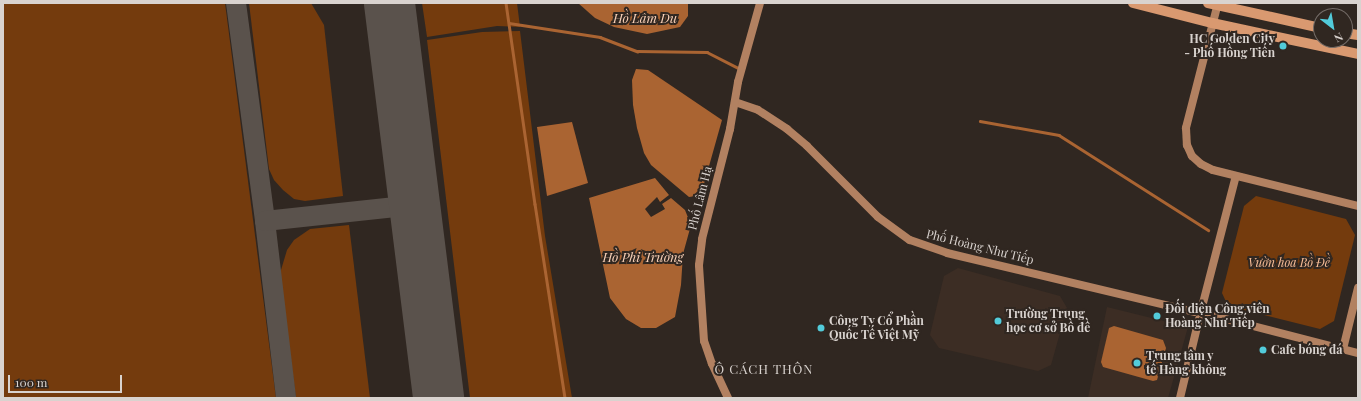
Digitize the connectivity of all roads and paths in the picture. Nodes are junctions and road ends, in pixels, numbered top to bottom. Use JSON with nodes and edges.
{"nodes":[{"id":1,"x":760,"y":3,"type":"edge"},
{"id":2,"x":1133,"y":3,"type":"edge"},
{"id":3,"x":1214,"y":4,"type":"edge"},
{"id":4,"x":1212,"y":23,"type":"junction"},
{"id":5,"x":1313,"y":26,"type":"edge"},
{"id":6,"x":1358,"y":54,"type":"edge"},
{"id":7,"x":735,"y":102,"type":"junction"},
{"id":8,"x":1236,"y":176,"type":"junction"},
{"id":9,"x":1358,"y":206,"type":"edge"},
{"id":10,"x":1358,"y":288,"type":"edge"},
{"id":11,"x":1202,"y":314,"type":"junction"},
{"id":12,"x":1343,"y":349,"type":"junction"},
{"id":13,"x":1358,"y":353,"type":"edge"},
{"id":14,"x":728,"y":398,"type":"edge"},
{"id":15,"x":1180,"y":398,"type":"edge"}],
"edges":[{"from":1,"to":7,"type":"street","name":"Phố Lâm Hạ"},
{"from":2,"to":4,"type":"main road"},
{"from":3,"to":4,"type":"street"},
{"from":3,"to":5,"type":"main road"},
{"from":4,"to":6,"type":"main road"},
{"from":4,"to":8,"type":"street"},
{"from":7,"to":11,"type":"street","name":"Phố Hoàng Như Tiếp"},
{"from":7,"to":14,"type":"street","name":"Phố Lâm Hạ"},
{"from":8,"to":9,"type":"street"},
{"from":8,"to":11,"type":"street"},
{"from":10,"to":12,"type":"street"},
{"from":11,"to":12,"type":"street"},
{"from":11,"to":15,"type":"street"},
{"from":12,"to":13,"type":"street"}]}
